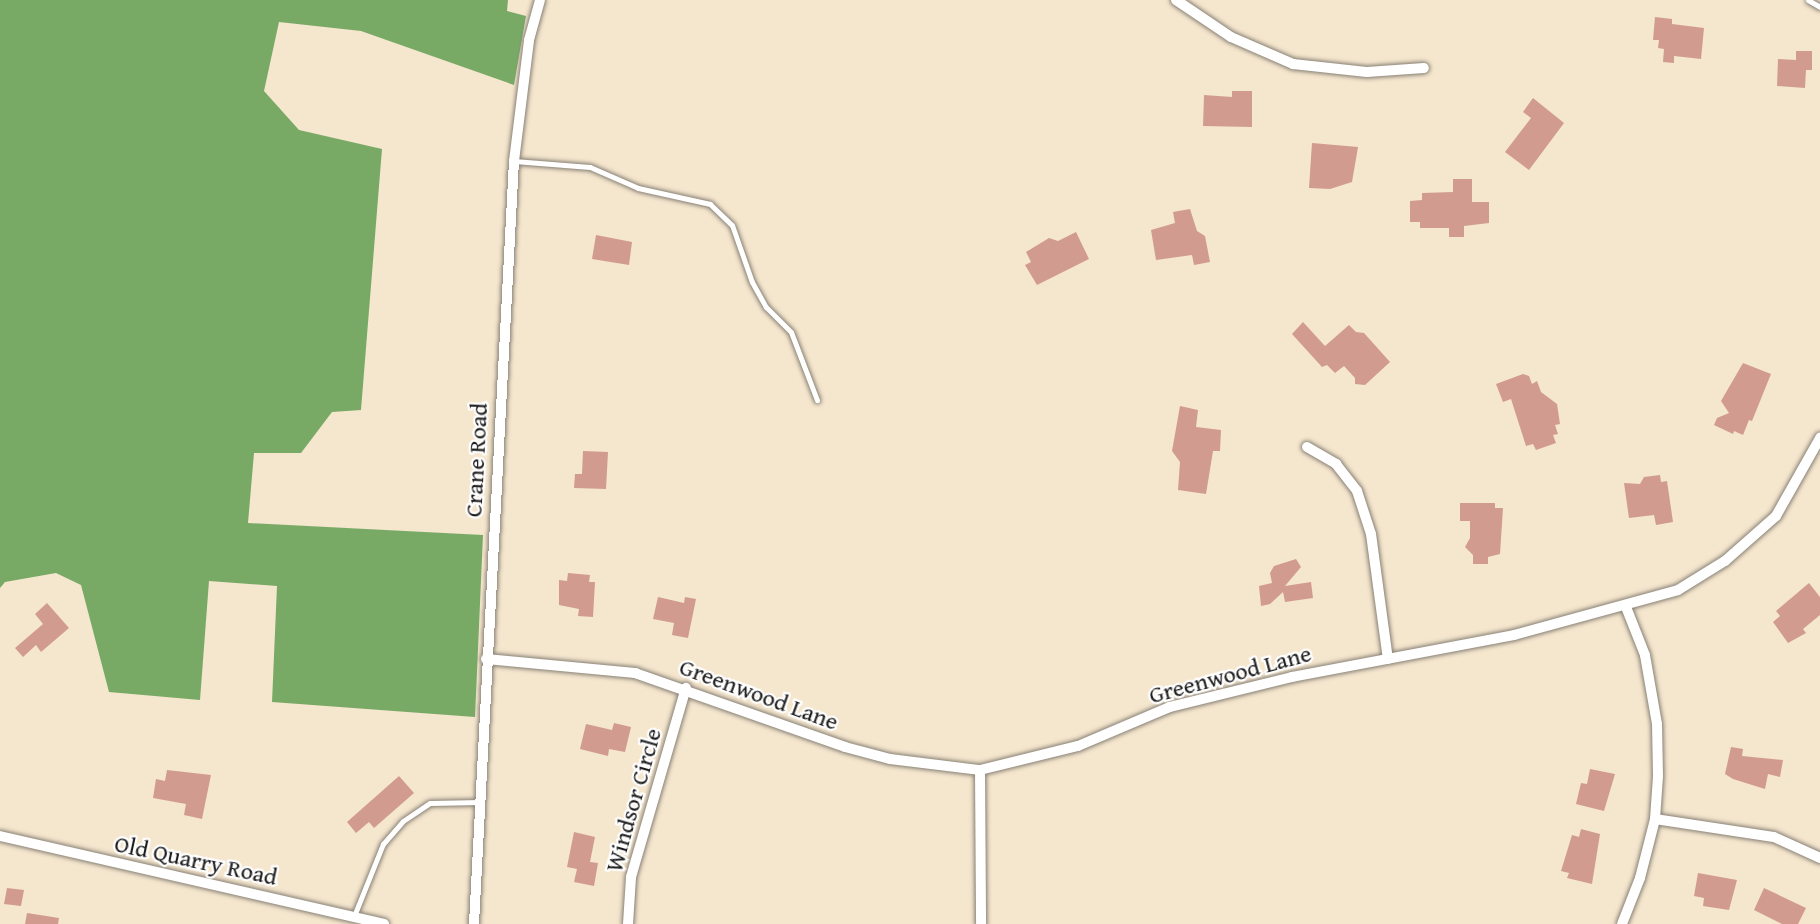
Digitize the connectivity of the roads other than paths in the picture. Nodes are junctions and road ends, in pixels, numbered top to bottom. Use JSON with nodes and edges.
{"nodes":[{"id":1,"x":540,"y":0,"type":"edge"},
{"id":2,"x":1176,"y":0,"type":"edge"},
{"id":3,"x":1808,"y":0,"type":"edge"},
{"id":4,"x":1820,"y":7,"type":"edge"},
{"id":5,"x":1424,"y":68,"type":"dead end"},
{"id":6,"x":514,"y":161,"type":"junction"},
{"id":7,"x":817,"y":400,"type":"dead end"},
{"id":8,"x":1820,"y":438,"type":"edge"},
{"id":9,"x":1307,"y":447,"type":"dead end"},
{"id":10,"x":1626,"y":608,"type":"junction"},
{"id":11,"x":486,"y":659,"type":"junction"},
{"id":12,"x":1389,"y":659,"type":"junction"},
{"id":13,"x":686,"y":688,"type":"junction"},
{"id":14,"x":980,"y":770,"type":"junction"},
{"id":15,"x":480,"y":802,"type":"junction"},
{"id":16,"x":1655,"y":819,"type":"junction"},
{"id":17,"x":0,"y":836,"type":"edge"},
{"id":18,"x":1820,"y":858,"type":"edge"},
{"id":19,"x":354,"y":916,"type":"junction"},
{"id":20,"x":384,"y":924,"type":"edge"},
{"id":21,"x":474,"y":924,"type":"edge"},
{"id":22,"x":628,"y":924,"type":"edge"},
{"id":23,"x":981,"y":924,"type":"edge"},
{"id":24,"x":1622,"y":924,"type":"edge"}],
"edges":[{"from":1,"to":6,"type":"street","name":"Crane Road"},
{"from":2,"to":5,"type":"street"},
{"from":3,"to":4,"type":"lane"},
{"from":6,"to":7,"type":"lane"},
{"from":6,"to":11,"type":"street","name":"Crane Road"},
{"from":8,"to":10,"type":"street","name":"Greenwood Lane"},
{"from":9,"to":12,"type":"street"},
{"from":10,"to":12,"type":"street","name":"Greenwood Lane"},
{"from":10,"to":16,"type":"street"},
{"from":11,"to":13,"type":"street","name":"Greenwood Lane"},
{"from":11,"to":15,"type":"street","name":"Crane Road"},
{"from":12,"to":14,"type":"street","name":"Greenwood Lane"},
{"from":13,"to":14,"type":"street","name":"Greenwood Lane"},
{"from":13,"to":22,"type":"street","name":"Windsor Circle"},
{"from":14,"to":23,"type":"street"},
{"from":15,"to":19,"type":"lane"},
{"from":15,"to":21,"type":"street","name":"Crane Road"},
{"from":16,"to":18,"type":"street"},
{"from":16,"to":24,"type":"street"},
{"from":17,"to":19,"type":"street","name":"Old Quarry Road"},
{"from":19,"to":20,"type":"street","name":"Old Quarry Road"}]}
